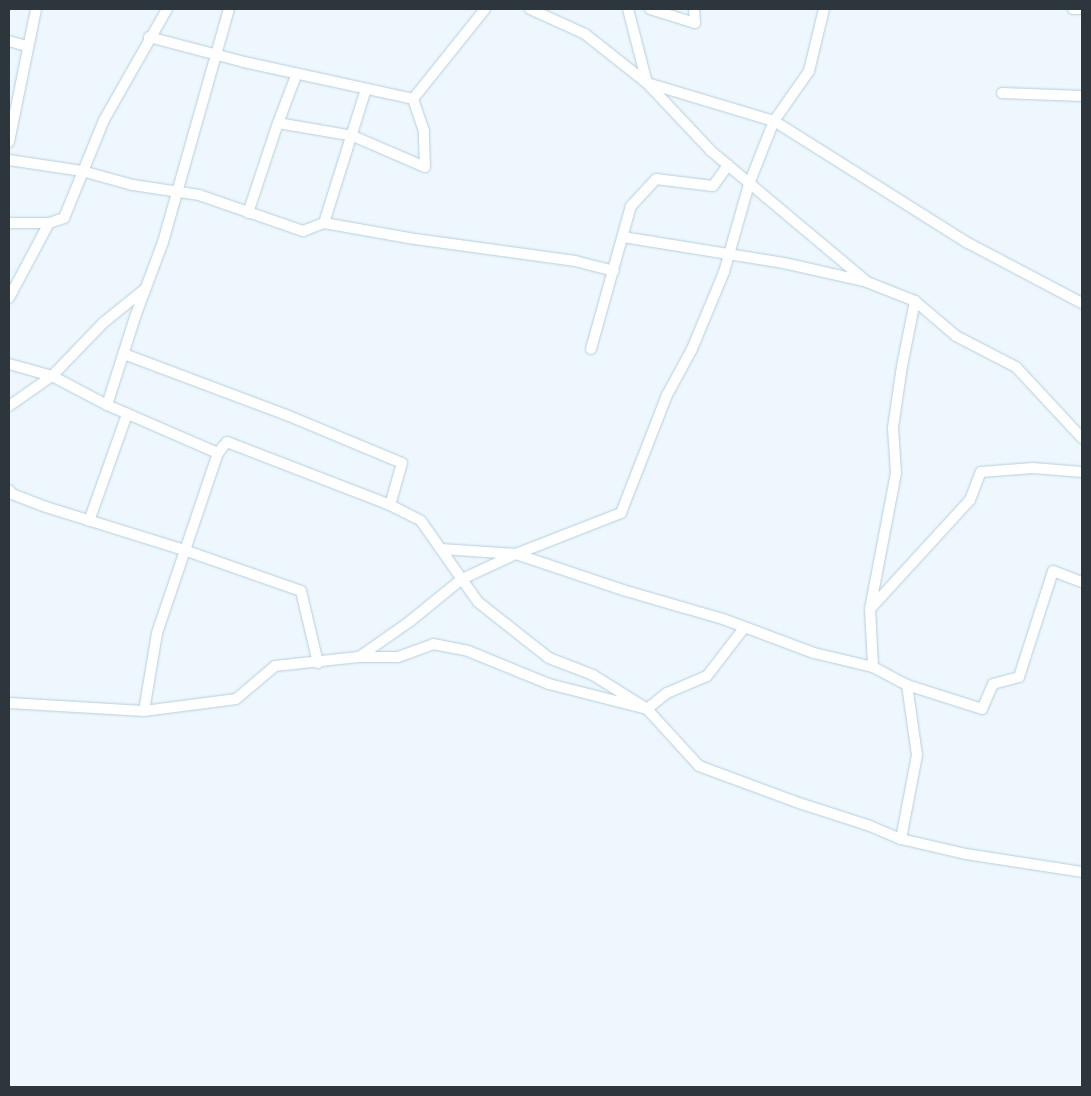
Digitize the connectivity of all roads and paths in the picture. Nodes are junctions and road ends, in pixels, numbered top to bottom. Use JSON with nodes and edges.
{"nodes":[{"id":1,"x":36,"y":9,"type":"edge"},
{"id":2,"x":167,"y":9,"type":"edge"},
{"id":3,"x":229,"y":9,"type":"edge"},
{"id":4,"x":485,"y":9,"type":"edge"},
{"id":5,"x":530,"y":9,"type":"edge"},
{"id":6,"x":628,"y":9,"type":"edge"},
{"id":7,"x":650,"y":9,"type":"edge"},
{"id":8,"x":694,"y":9,"type":"edge"},
{"id":9,"x":824,"y":9,"type":"edge"},
{"id":10,"x":1075,"y":9,"type":"edge"},
{"id":11,"x":1082,"y":10,"type":"edge"},
{"id":12,"x":149,"y":37,"type":"junction"},
{"id":13,"x":9,"y":41,"type":"edge"},
{"id":14,"x":27,"y":46,"type":"junction"},
{"id":15,"x":216,"y":55,"type":"junction"},
{"id":16,"x":297,"y":74,"type":"junction"},
{"id":17,"x":647,"y":83,"type":"junction"},
{"id":18,"x":366,"y":89,"type":"junction"},
{"id":19,"x":1002,"y":93,"type":"dead end"},
{"id":20,"x":1082,"y":96,"type":"edge"},
{"id":21,"x":413,"y":99,"type":"junction"},
{"id":22,"x":774,"y":121,"type":"junction"},
{"id":23,"x":278,"y":123,"type":"junction"},
{"id":24,"x":353,"y":136,"type":"junction"},
{"id":25,"x":9,"y":142,"type":"edge"},
{"id":26,"x":9,"y":160,"type":"edge"},
{"id":27,"x":728,"y":166,"type":"junction"},
{"id":28,"x":82,"y":171,"type":"junction"},
{"id":29,"x":749,"y":184,"type":"junction"},
{"id":30,"x":178,"y":190,"type":"junction"},
{"id":31,"x":248,"y":213,"type":"junction"},
{"id":32,"x":9,"y":223,"type":"edge"},
{"id":33,"x":49,"y":223,"type":"junction"},
{"id":34,"x":324,"y":223,"type":"junction"},
{"id":35,"x":623,"y":237,"type":"junction"},
{"id":36,"x":728,"y":254,"type":"junction"},
{"id":37,"x":614,"y":271,"type":"junction"},
{"id":38,"x":867,"y":282,"type":"junction"},
{"id":39,"x":147,"y":288,"type":"junction"},
{"id":40,"x":9,"y":298,"type":"edge"},
{"id":41,"x":915,"y":302,"type":"junction"},
{"id":42,"x":1082,"y":303,"type":"edge"},
{"id":43,"x":590,"y":348,"type":"dead end"},
{"id":44,"x":124,"y":354,"type":"junction"},
{"id":45,"x":9,"y":364,"type":"edge"},
{"id":46,"x":52,"y":376,"type":"junction"},
{"id":47,"x":107,"y":405,"type":"junction"},
{"id":48,"x":9,"y":406,"type":"edge"},
{"id":49,"x":127,"y":414,"type":"junction"},
{"id":50,"x":1082,"y":438,"type":"edge"},
{"id":51,"x":218,"y":453,"type":"junction"},
{"id":52,"x":1082,"y":472,"type":"edge"},
{"id":53,"x":10,"y":492,"type":"edge"},
{"id":54,"x":390,"y":506,"type":"junction"},
{"id":55,"x":89,"y":521,"type":"junction"},
{"id":56,"x":441,"y":549,"type":"junction"},
{"id":57,"x":184,"y":550,"type":"junction"},
{"id":58,"x":516,"y":554,"type":"junction"},
{"id":59,"x":462,"y":579,"type":"junction"},
{"id":60,"x":1082,"y":582,"type":"edge"},
{"id":61,"x":870,"y":609,"type":"junction"},
{"id":62,"x":744,"y":628,"type":"junction"},
{"id":63,"x":359,"y":657,"type":"junction"},
{"id":64,"x":318,"y":663,"type":"junction"},
{"id":65,"x":873,"y":668,"type":"junction"},
{"id":66,"x":907,"y":685,"type":"junction"},
{"id":67,"x":9,"y":702,"type":"edge"},
{"id":68,"x":647,"y":709,"type":"junction"},
{"id":69,"x":144,"y":711,"type":"junction"},
{"id":70,"x":901,"y":839,"type":"junction"},
{"id":71,"x":1082,"y":872,"type":"edge"}],
"edges":[{"from":1,"to":14,"type":"street"},
{"from":2,"to":12,"type":"street"},
{"from":3,"to":15,"type":"street"},
{"from":4,"to":21,"type":"street"},
{"from":5,"to":17,"type":"street"},
{"from":6,"to":17,"type":"street"},
{"from":7,"to":8,"type":"street"},
{"from":9,"to":22,"type":"street"},
{"from":10,"to":11,"type":"street"},
{"from":12,"to":15,"type":"street"},
{"from":12,"to":28,"type":"street"},
{"from":13,"to":14,"type":"street"},
{"from":14,"to":25,"type":"street"},
{"from":15,"to":16,"type":"street"},
{"from":15,"to":30,"type":"street"},
{"from":16,"to":18,"type":"street"},
{"from":16,"to":23,"type":"street"},
{"from":17,"to":22,"type":"street"},
{"from":17,"to":27,"type":"street"},
{"from":18,"to":21,"type":"street"},
{"from":18,"to":24,"type":"street"},
{"from":19,"to":20,"type":"street"},
{"from":21,"to":24,"type":"street"},
{"from":22,"to":29,"type":"street"},
{"from":22,"to":42,"type":"street"},
{"from":23,"to":24,"type":"street"},
{"from":23,"to":31,"type":"street"},
{"from":24,"to":34,"type":"street"},
{"from":26,"to":28,"type":"street"},
{"from":27,"to":29,"type":"street"},
{"from":27,"to":35,"type":"street"},
{"from":28,"to":30,"type":"street"},
{"from":28,"to":33,"type":"street"},
{"from":29,"to":36,"type":"street"},
{"from":29,"to":38,"type":"street"},
{"from":30,"to":31,"type":"street"},
{"from":30,"to":39,"type":"street"},
{"from":31,"to":34,"type":"street"},
{"from":32,"to":33,"type":"street"},
{"from":33,"to":40,"type":"street"},
{"from":34,"to":37,"type":"street"},
{"from":35,"to":36,"type":"street"},
{"from":35,"to":37,"type":"street"},
{"from":36,"to":38,"type":"street"},
{"from":36,"to":58,"type":"street"},
{"from":37,"to":43,"type":"street"},
{"from":38,"to":41,"type":"street"},
{"from":39,"to":44,"type":"street"},
{"from":39,"to":46,"type":"street"},
{"from":41,"to":50,"type":"street"},
{"from":41,"to":61,"type":"street"},
{"from":44,"to":47,"type":"street"},
{"from":44,"to":54,"type":"street"},
{"from":45,"to":46,"type":"street"},
{"from":46,"to":47,"type":"street"},
{"from":46,"to":48,"type":"street"},
{"from":47,"to":49,"type":"street"},
{"from":49,"to":51,"type":"street"},
{"from":49,"to":55,"type":"street"},
{"from":51,"to":54,"type":"street"},
{"from":51,"to":57,"type":"street"},
{"from":52,"to":61,"type":"street"},
{"from":53,"to":55,"type":"street"},
{"from":54,"to":56,"type":"street"},
{"from":55,"to":57,"type":"street"},
{"from":56,"to":58,"type":"street"},
{"from":56,"to":59,"type":"street"},
{"from":57,"to":64,"type":"street"},
{"from":57,"to":69,"type":"street"},
{"from":58,"to":59,"type":"street"},
{"from":58,"to":62,"type":"street"},
{"from":59,"to":63,"type":"street"},
{"from":59,"to":68,"type":"street"},
{"from":60,"to":66,"type":"street"},
{"from":61,"to":65,"type":"street"},
{"from":62,"to":65,"type":"street"},
{"from":62,"to":68,"type":"street"},
{"from":63,"to":64,"type":"street"},
{"from":63,"to":68,"type":"street"},
{"from":64,"to":69,"type":"street"},
{"from":65,"to":66,"type":"street"},
{"from":66,"to":70,"type":"street"},
{"from":67,"to":69,"type":"street"},
{"from":68,"to":70,"type":"street"},
{"from":70,"to":71,"type":"street"}]}
